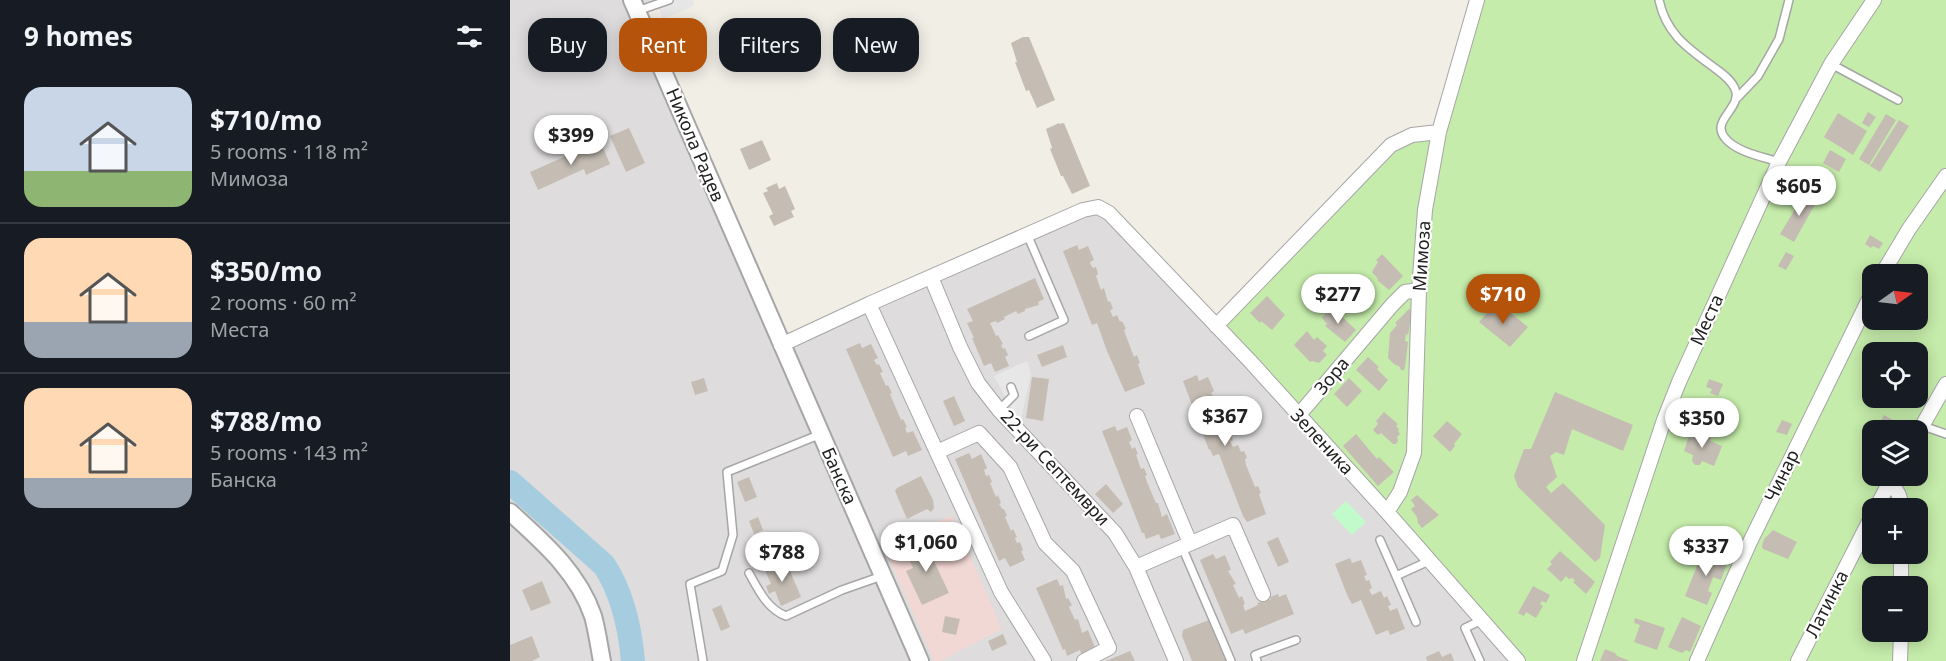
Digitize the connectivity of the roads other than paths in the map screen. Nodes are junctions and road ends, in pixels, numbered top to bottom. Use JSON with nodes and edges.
{"nodes":[{"id":1,"x":669,"y":0,"type":"edge"},
{"id":2,"x":1477,"y":0,"type":"edge"},
{"id":3,"x":1659,"y":0,"type":"edge"},
{"id":4,"x":1790,"y":0,"type":"edge"},
{"id":5,"x":1874,"y":0,"type":"edge"},
{"id":6,"x":634,"y":6,"type":"edge"},
{"id":7,"x":1831,"y":64,"type":"junction"},
{"id":8,"x":1737,"y":98,"type":"junction"},
{"id":9,"x":1898,"y":100,"type":"dead end"},
{"id":10,"x":1439,"y":132,"type":"junction"},
{"id":11,"x":1779,"y":162,"type":"junction"},
{"id":12,"x":1946,"y":176,"type":"edge"},
{"id":13,"x":1027,"y":234,"type":"junction"},
{"id":14,"x":1888,"y":264,"type":"edge"},
{"id":15,"x":931,"y":277,"type":"junction"},
{"id":16,"x":757,"y":290,"type":"joint"},
{"id":17,"x":1419,"y":290,"type":"junction"},
{"id":18,"x":869,"y":304,"type":"junction"},
{"id":19,"x":1862,"y":313,"type":"edge"},
{"id":20,"x":1216,"y":326,"type":"junction"},
{"id":21,"x":1029,"y":336,"type":"dead end"},
{"id":22,"x":781,"y":345,"type":"junction"},
{"id":23,"x":1946,"y":384,"type":"edge"},
{"id":24,"x":1011,"y":387,"type":"dead end"},
{"id":25,"x":999,"y":410,"type":"junction"},
{"id":26,"x":1137,"y":416,"type":"dead end"},
{"id":27,"x":1298,"y":416,"type":"junction"},
{"id":28,"x":1926,"y":420,"type":"edge"},
{"id":29,"x":1928,"y":431,"type":"edge"},
{"id":30,"x":821,"y":434,"type":"junction"},
{"id":31,"x":1946,"y":434,"type":"edge"},
{"id":32,"x":937,"y":452,"type":"junction"},
{"id":33,"x":510,"y":512,"type":"edge"},
{"id":34,"x":1387,"y":512,"type":"junction"},
{"id":35,"x":1862,"y":536,"type":"edge"},
{"id":36,"x":1380,"y":540,"type":"dead end"},
{"id":37,"x":1186,"y":545,"type":"junction"},
{"id":38,"x":1429,"y":561,"type":"junction"},
{"id":39,"x":1136,"y":567,"type":"junction"},
{"id":40,"x":749,"y":573,"type":"dead end"},
{"id":41,"x":882,"y":576,"type":"junction"},
{"id":42,"x":1396,"y":576,"type":"junction"},
{"id":43,"x":1263,"y":594,"type":"dead end"},
{"id":44,"x":1482,"y":620,"type":"junction"},
{"id":45,"x":1416,"y":622,"type":"dead end"},
{"id":46,"x":1296,"y":640,"type":"dead end"},
{"id":47,"x":1900,"y":642,"type":"edge"},
{"id":48,"x":1174,"y":660,"type":"edge"},
{"id":49,"x":602,"y":661,"type":"edge"},
{"id":50,"x":703,"y":661,"type":"edge"},
{"id":51,"x":920,"y":661,"type":"edge"},
{"id":52,"x":1044,"y":661,"type":"edge"},
{"id":53,"x":1084,"y":661,"type":"edge"},
{"id":54,"x":1231,"y":661,"type":"edge"},
{"id":55,"x":1257,"y":661,"type":"edge"},
{"id":56,"x":1480,"y":661,"type":"edge"},
{"id":57,"x":1518,"y":661,"type":"edge"},
{"id":58,"x":1584,"y":661,"type":"edge"},
{"id":59,"x":1697,"y":661,"type":"edge"},
{"id":60,"x":1798,"y":661,"type":"edge"},
{"id":61,"x":1900,"y":661,"type":"edge"}],
"edges":[{"from":1,"to":6,"type":"lane"},
{"from":2,"to":10,"type":"street","name":"Мимоза"},
{"from":3,"to":8,"type":"lane"},
{"from":4,"to":8,"type":"lane"},
{"from":5,"to":7,"type":"street","name":"Места"},
{"from":6,"to":16,"type":"street","name":"Никола Радев"},
{"from":7,"to":9,"type":"lane"},
{"from":7,"to":11,"type":"street","name":"Места"},
{"from":8,"to":11,"type":"lane"},
{"from":10,"to":17,"type":"street","name":"Мимоза"},
{"from":10,"to":20,"type":"street"},
{"from":11,"to":58,"type":"street","name":"Места"},
{"from":12,"to":14,"type":"street"},
{"from":13,"to":15,"type":"street"},
{"from":13,"to":20,"type":"street","name":"Зеленика"},
{"from":13,"to":21,"type":"lane"},
{"from":15,"to":18,"type":"street"},
{"from":15,"to":25,"type":"street","name":"22-ри Септември"},
{"from":16,"to":22,"type":"street","name":"Банска"},
{"from":17,"to":27,"type":"street","name":"Зора"},
{"from":17,"to":34,"type":"street","name":"Мимоза"},
{"from":18,"to":22,"type":"street"},
{"from":18,"to":32,"type":"street"},
{"from":19,"to":59,"type":"street","name":"Чинар"},
{"from":20,"to":27,"type":"street","name":"Зеленика"},
{"from":22,"to":30,"type":"street","name":"Банска"},
{"from":23,"to":28,"type":"street"},
{"from":24,"to":25,"type":"lane"},
{"from":25,"to":39,"type":"street","name":"22-ри Септември"},
{"from":26,"to":37,"type":"street"},
{"from":27,"to":34,"type":"street","name":"Зеленика"},
{"from":29,"to":31,"type":"lane"},
{"from":30,"to":41,"type":"street","name":"Банска"},
{"from":30,"to":50,"type":"lane"},
{"from":32,"to":52,"type":"street"},
{"from":32,"to":53,"type":"street"},
{"from":33,"to":49,"type":"street"},
{"from":34,"to":38,"type":"street","name":"Зеленика"},
{"from":35,"to":60,"type":"street","name":"Латинка"},
{"from":36,"to":42,"type":"lane"},
{"from":37,"to":39,"type":"street"},
{"from":37,"to":43,"type":"street"},
{"from":37,"to":54,"type":"lane"},
{"from":38,"to":42,"type":"lane"},
{"from":38,"to":44,"type":"street","name":"Зеленика"},
{"from":39,"to":48,"type":"street","name":"22-ри Септември"},
{"from":40,"to":41,"type":"lane"},
{"from":41,"to":51,"type":"street","name":"Банска"},
{"from":42,"to":45,"type":"lane"},
{"from":44,"to":56,"type":"lane"},
{"from":44,"to":57,"type":"street","name":"Зеленика"},
{"from":46,"to":55,"type":"lane"},
{"from":47,"to":61,"type":"street"}]}
